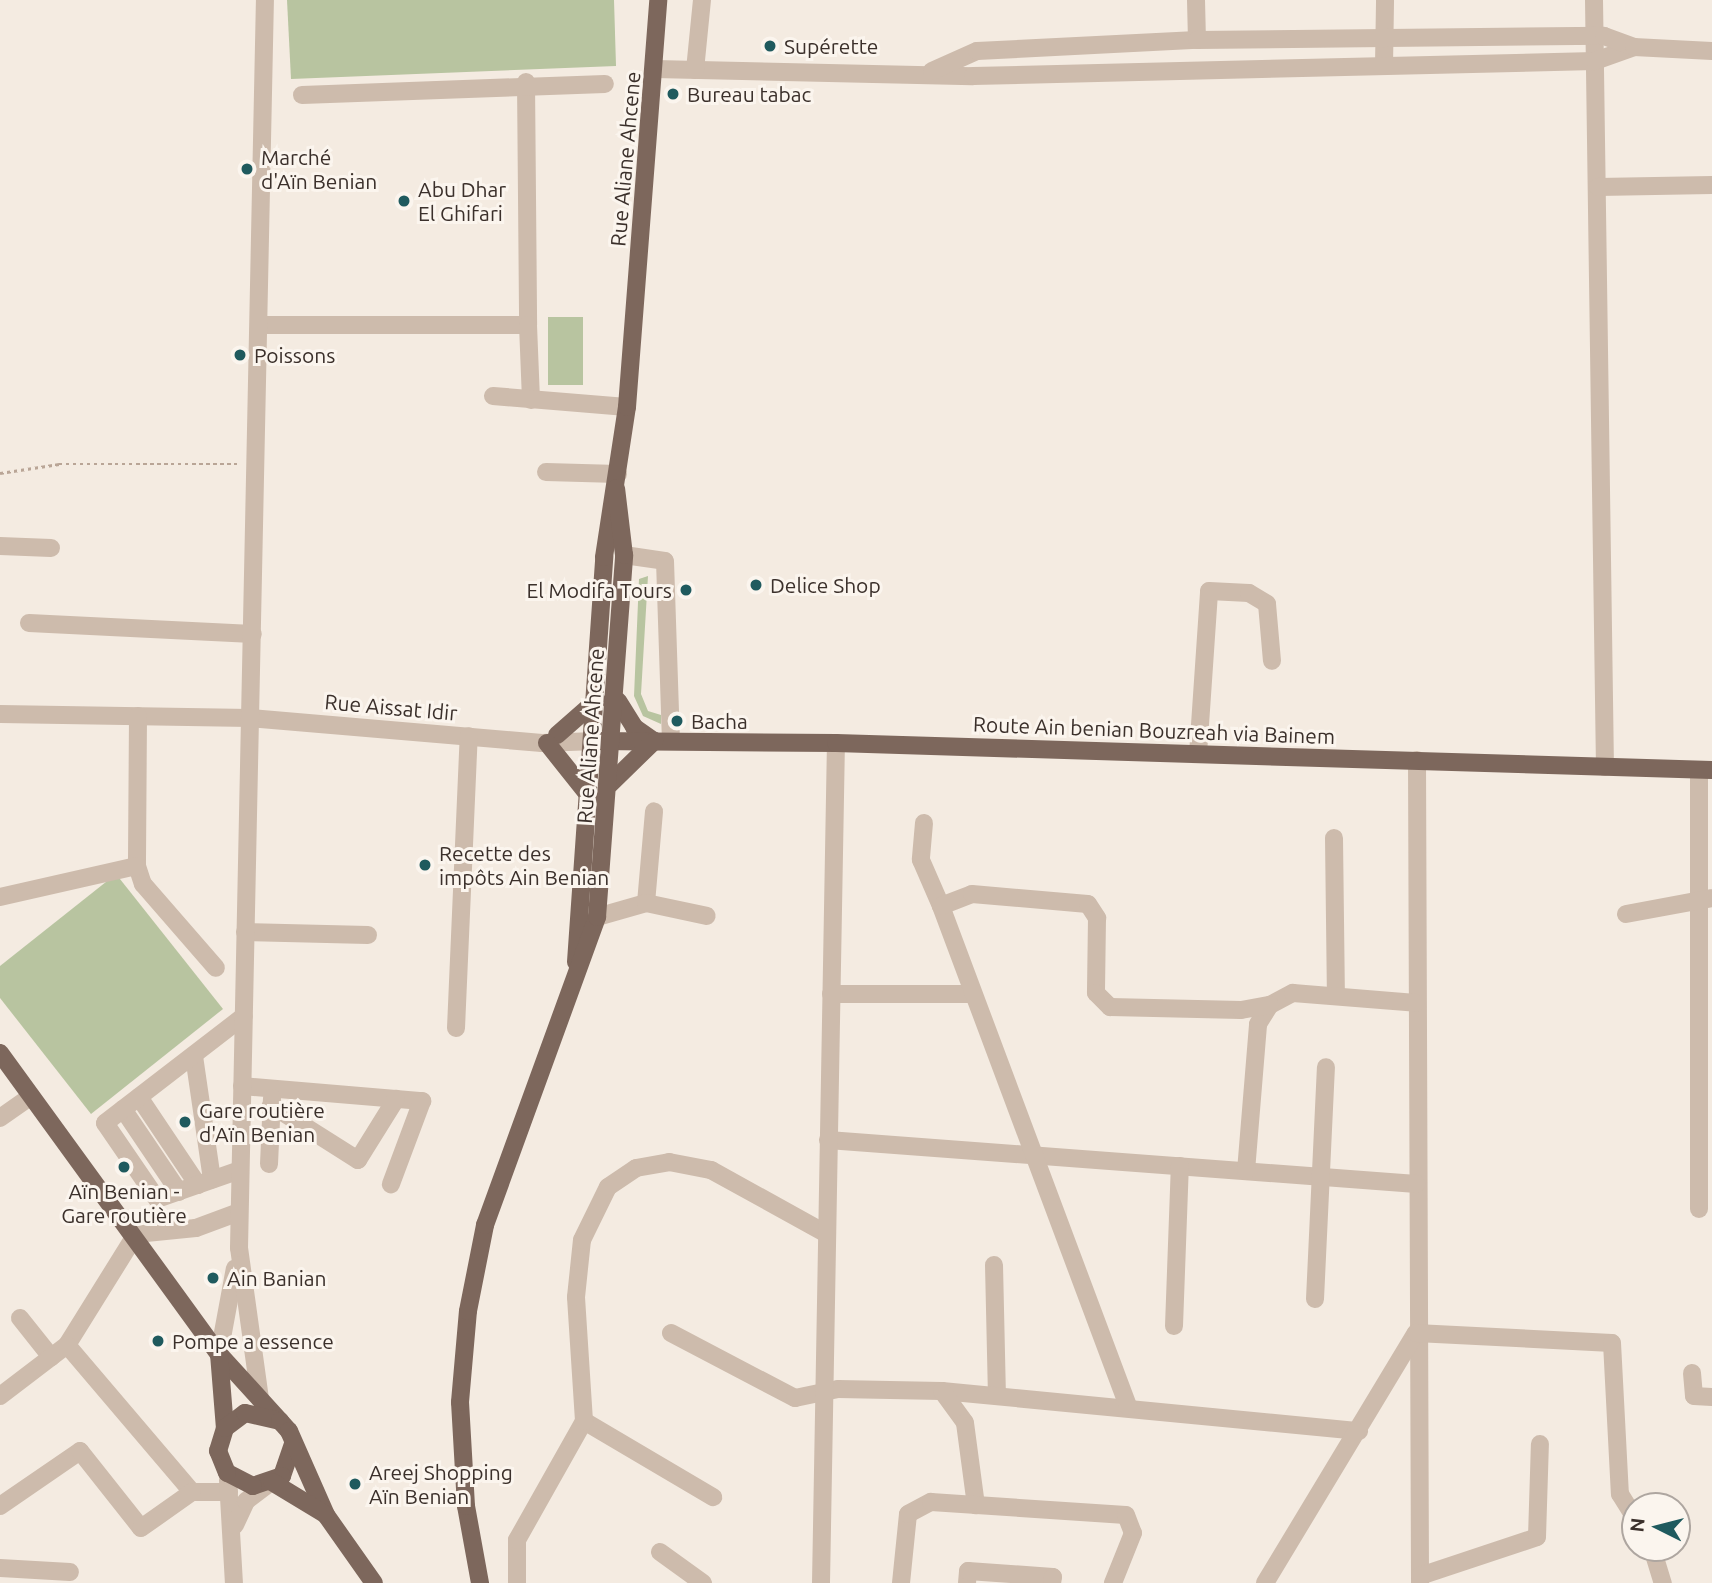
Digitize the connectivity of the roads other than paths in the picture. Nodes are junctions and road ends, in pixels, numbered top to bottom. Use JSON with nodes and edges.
{"nodes":[{"id":1,"x":265,"y":0,"type":"edge"},
{"id":2,"x":658,"y":0,"type":"edge"},
{"id":3,"x":702,"y":0,"type":"edge"},
{"id":4,"x":1196,"y":0,"type":"edge"},
{"id":5,"x":1385,"y":0,"type":"edge"},
{"id":6,"x":1594,"y":0,"type":"edge"},
{"id":7,"x":1595,"y":36,"type":"junction"},
{"id":8,"x":1384,"y":38,"type":"junction"},
{"id":9,"x":1197,"y":40,"type":"junction"},
{"id":10,"x":1251,"y":40,"type":"junction"},
{"id":11,"x":1634,"y":47,"type":"junction"},
{"id":12,"x":1712,"y":51,"type":"edge"},
{"id":13,"x":1595,"y":61,"type":"junction"},
{"id":14,"x":1384,"y":66,"type":"junction"},
{"id":15,"x":655,"y":69,"type":"junction"},
{"id":16,"x":695,"y":69,"type":"junction"},
{"id":17,"x":1252,"y":69,"type":"junction"},
{"id":18,"x":932,"y":72,"type":"junction"},
{"id":19,"x":526,"y":82,"type":"junction"},
{"id":20,"x":605,"y":84,"type":"dead end"},
{"id":21,"x":302,"y":95,"type":"dead end"},
{"id":22,"x":1712,"y":185,"type":"edge"},
{"id":23,"x":1598,"y":187,"type":"junction"},
{"id":24,"x":260,"y":325,"type":"junction"},
{"id":25,"x":528,"y":325,"type":"junction"},
{"id":26,"x":493,"y":396,"type":"dead end"},
{"id":27,"x":531,"y":400,"type":"junction"},
{"id":28,"x":627,"y":407,"type":"junction"},
{"id":29,"x":547,"y":472,"type":"dead end"},
{"id":30,"x":617,"y":481,"type":"junction"},
{"id":31,"x":0,"y":546,"type":"edge"},
{"id":32,"x":51,"y":548,"type":"dead end"},
{"id":33,"x":624,"y":555,"type":"junction"},
{"id":34,"x":29,"y":623,"type":"dead end"},
{"id":35,"x":253,"y":635,"type":"junction"},
{"id":36,"x":1272,"y":661,"type":"dead end"},
{"id":37,"x":617,"y":695,"type":"junction"},
{"id":38,"x":597,"y":700,"type":"junction"},
{"id":39,"x":0,"y":714,"type":"edge"},
{"id":40,"x":138,"y":716,"type":"junction"},
{"id":41,"x":250,"y":718,"type":"junction"},
{"id":42,"x":469,"y":736,"type":"junction"},
{"id":43,"x":552,"y":739,"type":"junction"},
{"id":44,"x":594,"y":741,"type":"junction"},
{"id":45,"x":613,"y":741,"type":"junction"},
{"id":46,"x":663,"y":741,"type":"junction"},
{"id":47,"x":836,"y":743,"type":"junction"},
{"id":48,"x":1198,"y":754,"type":"junction"},
{"id":49,"x":1417,"y":760,"type":"junction"},
{"id":50,"x":1605,"y":767,"type":"junction"},
{"id":51,"x":1705,"y":770,"type":"edge"},
{"id":52,"x":609,"y":786,"type":"junction"},
{"id":53,"x":591,"y":798,"type":"junction"},
{"id":54,"x":654,"y":811,"type":"dead end"},
{"id":55,"x":924,"y":823,"type":"dead end"},
{"id":56,"x":1334,"y":838,"type":"dead end"},
{"id":57,"x":136,"y":866,"type":"junction"},
{"id":58,"x":0,"y":897,"type":"edge"},
{"id":59,"x":1706,"y":898,"type":"edge"},
{"id":60,"x":646,"y":904,"type":"junction"},
{"id":61,"x":941,"y":905,"type":"junction"},
{"id":62,"x":1626,"y":914,"type":"dead end"},
{"id":63,"x":707,"y":916,"type":"dead end"},
{"id":64,"x":597,"y":917,"type":"junction"},
{"id":65,"x":245,"y":932,"type":"junction"},
{"id":66,"x":368,"y":934,"type":"dead end"},
{"id":67,"x":216,"y":968,"type":"dead end"},
{"id":68,"x":573,"y":986,"type":"junction"},
{"id":69,"x":831,"y":994,"type":"junction"},
{"id":70,"x":972,"y":994,"type":"junction"},
{"id":71,"x":1336,"y":996,"type":"junction"},
{"id":72,"x":1416,"y":1003,"type":"junction"},
{"id":73,"x":1270,"y":1005,"type":"junction"},
{"id":74,"x":244,"y":1016,"type":"junction"},
{"id":75,"x":456,"y":1028,"type":"dead end"},
{"id":76,"x":0,"y":1053,"type":"edge"},
{"id":77,"x":194,"y":1056,"type":"junction"},
{"id":78,"x":1326,"y":1067,"type":"dead end"},
{"id":79,"x":242,"y":1086,"type":"junction"},
{"id":80,"x":31,"y":1096,"type":"junction"},
{"id":81,"x":272,"y":1096,"type":"junction"},
{"id":82,"x":139,"y":1097,"type":"junction"},
{"id":83,"x":396,"y":1099,"type":"junction"},
{"id":84,"x":0,"y":1118,"type":"edge"},
{"id":85,"x":828,"y":1140,"type":"junction"},
{"id":86,"x":1031,"y":1155,"type":"junction"},
{"id":87,"x":269,"y":1164,"type":"dead end"},
{"id":88,"x":1180,"y":1166,"type":"junction"},
{"id":89,"x":240,"y":1170,"type":"junction"},
{"id":90,"x":1245,"y":1171,"type":"junction"},
{"id":91,"x":1321,"y":1177,"type":"junction"},
{"id":92,"x":205,"y":1182,"type":"junction"},
{"id":93,"x":391,"y":1184,"type":"dead end"},
{"id":94,"x":1416,"y":1184,"type":"junction"},
{"id":95,"x":1699,"y":1209,"type":"dead end"},
{"id":96,"x":239,"y":1212,"type":"junction"},
{"id":97,"x":136,"y":1234,"type":"junction"},
{"id":98,"x":827,"y":1234,"type":"junction"},
{"id":99,"x":239,"y":1248,"type":"junction"},
{"id":100,"x":994,"y":1265,"type":"dead end"},
{"id":101,"x":1315,"y":1298,"type":"dead end"},
{"id":102,"x":20,"y":1318,"type":"dead end"},
{"id":103,"x":1174,"y":1326,"type":"dead end"},
{"id":104,"x":671,"y":1333,"type":"dead end"},
{"id":105,"x":1416,"y":1333,"type":"junction"},
{"id":106,"x":67,"y":1345,"type":"junction"},
{"id":107,"x":219,"y":1354,"type":"junction"},
{"id":108,"x":51,"y":1357,"type":"junction"},
{"id":109,"x":1692,"y":1373,"type":"dead end"},
{"id":110,"x":942,"y":1391,"type":"junction"},
{"id":111,"x":823,"y":1394,"type":"junction"},
{"id":112,"x":998,"y":1395,"type":"junction"},
{"id":113,"x":0,"y":1396,"type":"edge"},
{"id":114,"x":1712,"y":1397,"type":"edge"},
{"id":115,"x":260,"y":1399,"type":"junction"},
{"id":116,"x":1128,"y":1406,"type":"junction"},
{"id":117,"x":280,"y":1421,"type":"junction"},
{"id":118,"x":584,"y":1421,"type":"junction"},
{"id":119,"x":225,"y":1428,"type":"junction"},
{"id":120,"x":1359,"y":1431,"type":"junction"},
{"id":121,"x":293,"y":1444,"type":"junction"},
{"id":122,"x":1540,"y":1444,"type":"dead end"},
{"id":123,"x":227,"y":1473,"type":"junction"},
{"id":124,"x":270,"y":1484,"type":"junction"},
{"id":125,"x":192,"y":1492,"type":"junction"},
{"id":126,"x":229,"y":1492,"type":"junction"},
{"id":127,"x":1621,"y":1496,"type":"edge"},
{"id":128,"x":713,"y":1497,"type":"dead end"},
{"id":129,"x":976,"y":1505,"type":"junction"},
{"id":130,"x":0,"y":1506,"type":"edge"},
{"id":131,"x":326,"y":1515,"type":"junction"},
{"id":132,"x":233,"y":1532,"type":"junction"},
{"id":133,"x":660,"y":1552,"type":"dead end"},
{"id":134,"x":1656,"y":1562,"type":"edge"},
{"id":135,"x":0,"y":1568,"type":"edge"},
{"id":136,"x":70,"y":1572,"type":"dead end"},
{"id":137,"x":1420,"y":1579,"type":"edge"},
{"id":138,"x":234,"y":1583,"type":"edge"},
{"id":139,"x":374,"y":1583,"type":"edge"},
{"id":140,"x":480,"y":1583,"type":"edge"},
{"id":141,"x":517,"y":1583,"type":"edge"},
{"id":142,"x":703,"y":1583,"type":"edge"},
{"id":143,"x":821,"y":1583,"type":"edge"},
{"id":144,"x":901,"y":1583,"type":"edge"},
{"id":145,"x":967,"y":1583,"type":"edge"},
{"id":146,"x":1052,"y":1583,"type":"edge"},
{"id":147,"x":1113,"y":1583,"type":"edge"},
{"id":148,"x":1265,"y":1583,"type":"edge"},
{"id":149,"x":1663,"y":1583,"type":"edge"}],
"edges":[{"from":1,"to":24,"type":"street"},
{"from":2,"to":15,"type":"main road","name":"Rue Aliane Ahcene"},
{"from":3,"to":16,"type":"street"},
{"from":4,"to":9,"type":"street"},
{"from":5,"to":8,"type":"street"},
{"from":6,"to":7,"type":"street"},
{"from":7,"to":8,"type":"street"},
{"from":7,"to":11,"type":"street"},
{"from":7,"to":13,"type":"street"},
{"from":8,"to":10,"type":"street"},
{"from":8,"to":14,"type":"street"},
{"from":9,"to":10,"type":"street"},
{"from":9,"to":18,"type":"street"},
{"from":10,"to":17,"type":"street"},
{"from":11,"to":12,"type":"street"},
{"from":11,"to":13,"type":"street"},
{"from":13,"to":14,"type":"street"},
{"from":13,"to":23,"type":"street"},
{"from":14,"to":17,"type":"street"},
{"from":15,"to":16,"type":"street"},
{"from":15,"to":28,"type":"main road","name":"Rue Aliane Ahcene"},
{"from":16,"to":18,"type":"street"},
{"from":17,"to":18,"type":"street"},
{"from":19,"to":20,"type":"street"},
{"from":19,"to":21,"type":"street"},
{"from":19,"to":25,"type":"street"},
{"from":22,"to":23,"type":"street"},
{"from":23,"to":50,"type":"street"},
{"from":24,"to":25,"type":"street"},
{"from":24,"to":35,"type":"street"},
{"from":25,"to":27,"type":"street"},
{"from":26,"to":27,"type":"street"},
{"from":27,"to":28,"type":"street"},
{"from":28,"to":30,"type":"main road","name":"Rue Aliane Ahcene"},
{"from":29,"to":30,"type":"street"},
{"from":30,"to":33,"type":"main road","name":"Rue Aliane Ahcene"},
{"from":30,"to":38,"type":"main road","name":"Rue Aliane Ahcene"},
{"from":31,"to":32,"type":"street"},
{"from":33,"to":37,"type":"main road","name":"Rue Aliane Ahcene"},
{"from":33,"to":46,"type":"street"},
{"from":34,"to":35,"type":"street"},
{"from":35,"to":41,"type":"street"},
{"from":36,"to":48,"type":"street"},
{"from":37,"to":45,"type":"main road","name":"Rue Aliane Ahcene"},
{"from":37,"to":46,"type":"main road"},
{"from":38,"to":43,"type":"main road"},
{"from":38,"to":44,"type":"main road","name":"Rue Aliane Ahcene"},
{"from":39,"to":40,"type":"street","name":"Rue Aissat Idir"},
{"from":40,"to":41,"type":"street","name":"Rue Aissat Idir"},
{"from":40,"to":57,"type":"street"},
{"from":41,"to":42,"type":"street","name":"Rue Aissat Idir"},
{"from":41,"to":65,"type":"street"},
{"from":42,"to":43,"type":"street","name":"Rue Aissat Idir"},
{"from":42,"to":75,"type":"street"},
{"from":43,"to":44,"type":"street","name":"Rue Aissat Idir"},
{"from":43,"to":53,"type":"main road"},
{"from":44,"to":45,"type":"main road","name":"Route Ain benian Bouzreah via Bainem"},
{"from":44,"to":53,"type":"main road","name":"Rue Aliane Ahcene"},
{"from":45,"to":46,"type":"main road","name":"Route Ain benian Bouzreah via Bainem"},
{"from":45,"to":52,"type":"main road","name":"Rue Aliane Ahcene"},
{"from":46,"to":47,"type":"main road","name":"Route Ain benian Bouzreah via Bainem"},
{"from":46,"to":52,"type":"main road"},
{"from":47,"to":48,"type":"main road","name":"Route Ain benian Bouzreah via Bainem"},
{"from":47,"to":69,"type":"street"},
{"from":48,"to":49,"type":"main road","name":"Route Ain benian Bouzreah via Bainem"},
{"from":49,"to":50,"type":"main road","name":"Route Ain benian Bouzreah via Bainem"},
{"from":49,"to":72,"type":"street"},
{"from":50,"to":51,"type":"main road","name":"Route Ain benian Bouzreah via Bainem"},
{"from":51,"to":59,"type":"street"},
{"from":52,"to":64,"type":"main road","name":"Rue Aliane Ahcene"},
{"from":53,"to":68,"type":"main road","name":"Rue Aliane Ahcene"},
{"from":54,"to":60,"type":"street"},
{"from":55,"to":61,"type":"street"},
{"from":56,"to":71,"type":"street"},
{"from":57,"to":58,"type":"street"},
{"from":57,"to":67,"type":"street"},
{"from":59,"to":62,"type":"street"},
{"from":59,"to":95,"type":"street"},
{"from":60,"to":63,"type":"street"},
{"from":60,"to":64,"type":"street"},
{"from":61,"to":70,"type":"street"},
{"from":61,"to":73,"type":"street"},
{"from":64,"to":68,"type":"main road","name":"Rue Aliane Ahcene"},
{"from":65,"to":66,"type":"street"},
{"from":65,"to":74,"type":"street"},
{"from":68,"to":140,"type":"main road"},
{"from":69,"to":70,"type":"street"},
{"from":69,"to":85,"type":"street"},
{"from":70,"to":86,"type":"street"},
{"from":71,"to":72,"type":"street"},
{"from":71,"to":73,"type":"street"},
{"from":72,"to":94,"type":"street"},
{"from":73,"to":90,"type":"street"},
{"from":74,"to":77,"type":"street"},
{"from":74,"to":79,"type":"street"},
{"from":76,"to":80,"type":"main road"},
{"from":77,"to":82,"type":"street"},
{"from":77,"to":92,"type":"street"},
{"from":78,"to":91,"type":"street"},
{"from":79,"to":81,"type":"street"},
{"from":79,"to":89,"type":"street"},
{"from":80,"to":84,"type":"street"},
{"from":80,"to":97,"type":"main road"},
{"from":81,"to":83,"type":"street"},
{"from":81,"to":83,"type":"street"},
{"from":81,"to":87,"type":"street"},
{"from":82,"to":92,"type":"street"},
{"from":82,"to":92,"type":"street"},
{"from":83,"to":93,"type":"street"},
{"from":85,"to":86,"type":"street"},
{"from":85,"to":98,"type":"street"},
{"from":86,"to":88,"type":"street"},
{"from":86,"to":116,"type":"street"},
{"from":88,"to":90,"type":"street"},
{"from":88,"to":103,"type":"street"},
{"from":89,"to":92,"type":"street"},
{"from":89,"to":96,"type":"street"},
{"from":90,"to":91,"type":"street"},
{"from":91,"to":94,"type":"street"},
{"from":91,"to":101,"type":"street"},
{"from":94,"to":105,"type":"street"},
{"from":96,"to":97,"type":"street"},
{"from":96,"to":99,"type":"street"},
{"from":97,"to":106,"type":"street"},
{"from":97,"to":107,"type":"main road"},
{"from":98,"to":111,"type":"street"},
{"from":98,"to":118,"type":"street"},
{"from":99,"to":107,"type":"street"},
{"from":99,"to":115,"type":"street"},
{"from":100,"to":112,"type":"street"},
{"from":102,"to":108,"type":"street"},
{"from":104,"to":111,"type":"street"},
{"from":105,"to":120,"type":"street"},
{"from":105,"to":127,"type":"street"},
{"from":105,"to":137,"type":"street"},
{"from":106,"to":108,"type":"street"},
{"from":106,"to":125,"type":"street"},
{"from":107,"to":115,"type":"main road"},
{"from":107,"to":119,"type":"main road"},
{"from":108,"to":113,"type":"street"},
{"from":109,"to":114,"type":"street"},
{"from":110,"to":111,"type":"street"},
{"from":110,"to":112,"type":"street"},
{"from":110,"to":129,"type":"street"},
{"from":111,"to":143,"type":"street"},
{"from":112,"to":116,"type":"street"},
{"from":115,"to":117,"type":"main road"},
{"from":116,"to":120,"type":"street"},
{"from":117,"to":119,"type":"main road"},
{"from":117,"to":121,"type":"main road"},
{"from":118,"to":128,"type":"street"},
{"from":118,"to":141,"type":"street"},
{"from":119,"to":123,"type":"main road"},
{"from":120,"to":148,"type":"street"},
{"from":121,"to":124,"type":"main road"},
{"from":121,"to":131,"type":"main road"},
{"from":122,"to":137,"type":"street"},
{"from":123,"to":124,"type":"main road"},
{"from":123,"to":126,"type":"street"},
{"from":124,"to":131,"type":"main road"},
{"from":124,"to":132,"type":"street"},
{"from":125,"to":126,"type":"street"},
{"from":125,"to":130,"type":"street"},
{"from":126,"to":132,"type":"street"},
{"from":129,"to":144,"type":"street"},
{"from":129,"to":147,"type":"street"},
{"from":131,"to":139,"type":"main road"},
{"from":132,"to":138,"type":"street"},
{"from":133,"to":142,"type":"street"},
{"from":134,"to":149,"type":"street"},
{"from":135,"to":136,"type":"street"},
{"from":145,"to":146,"type":"street"}]}
